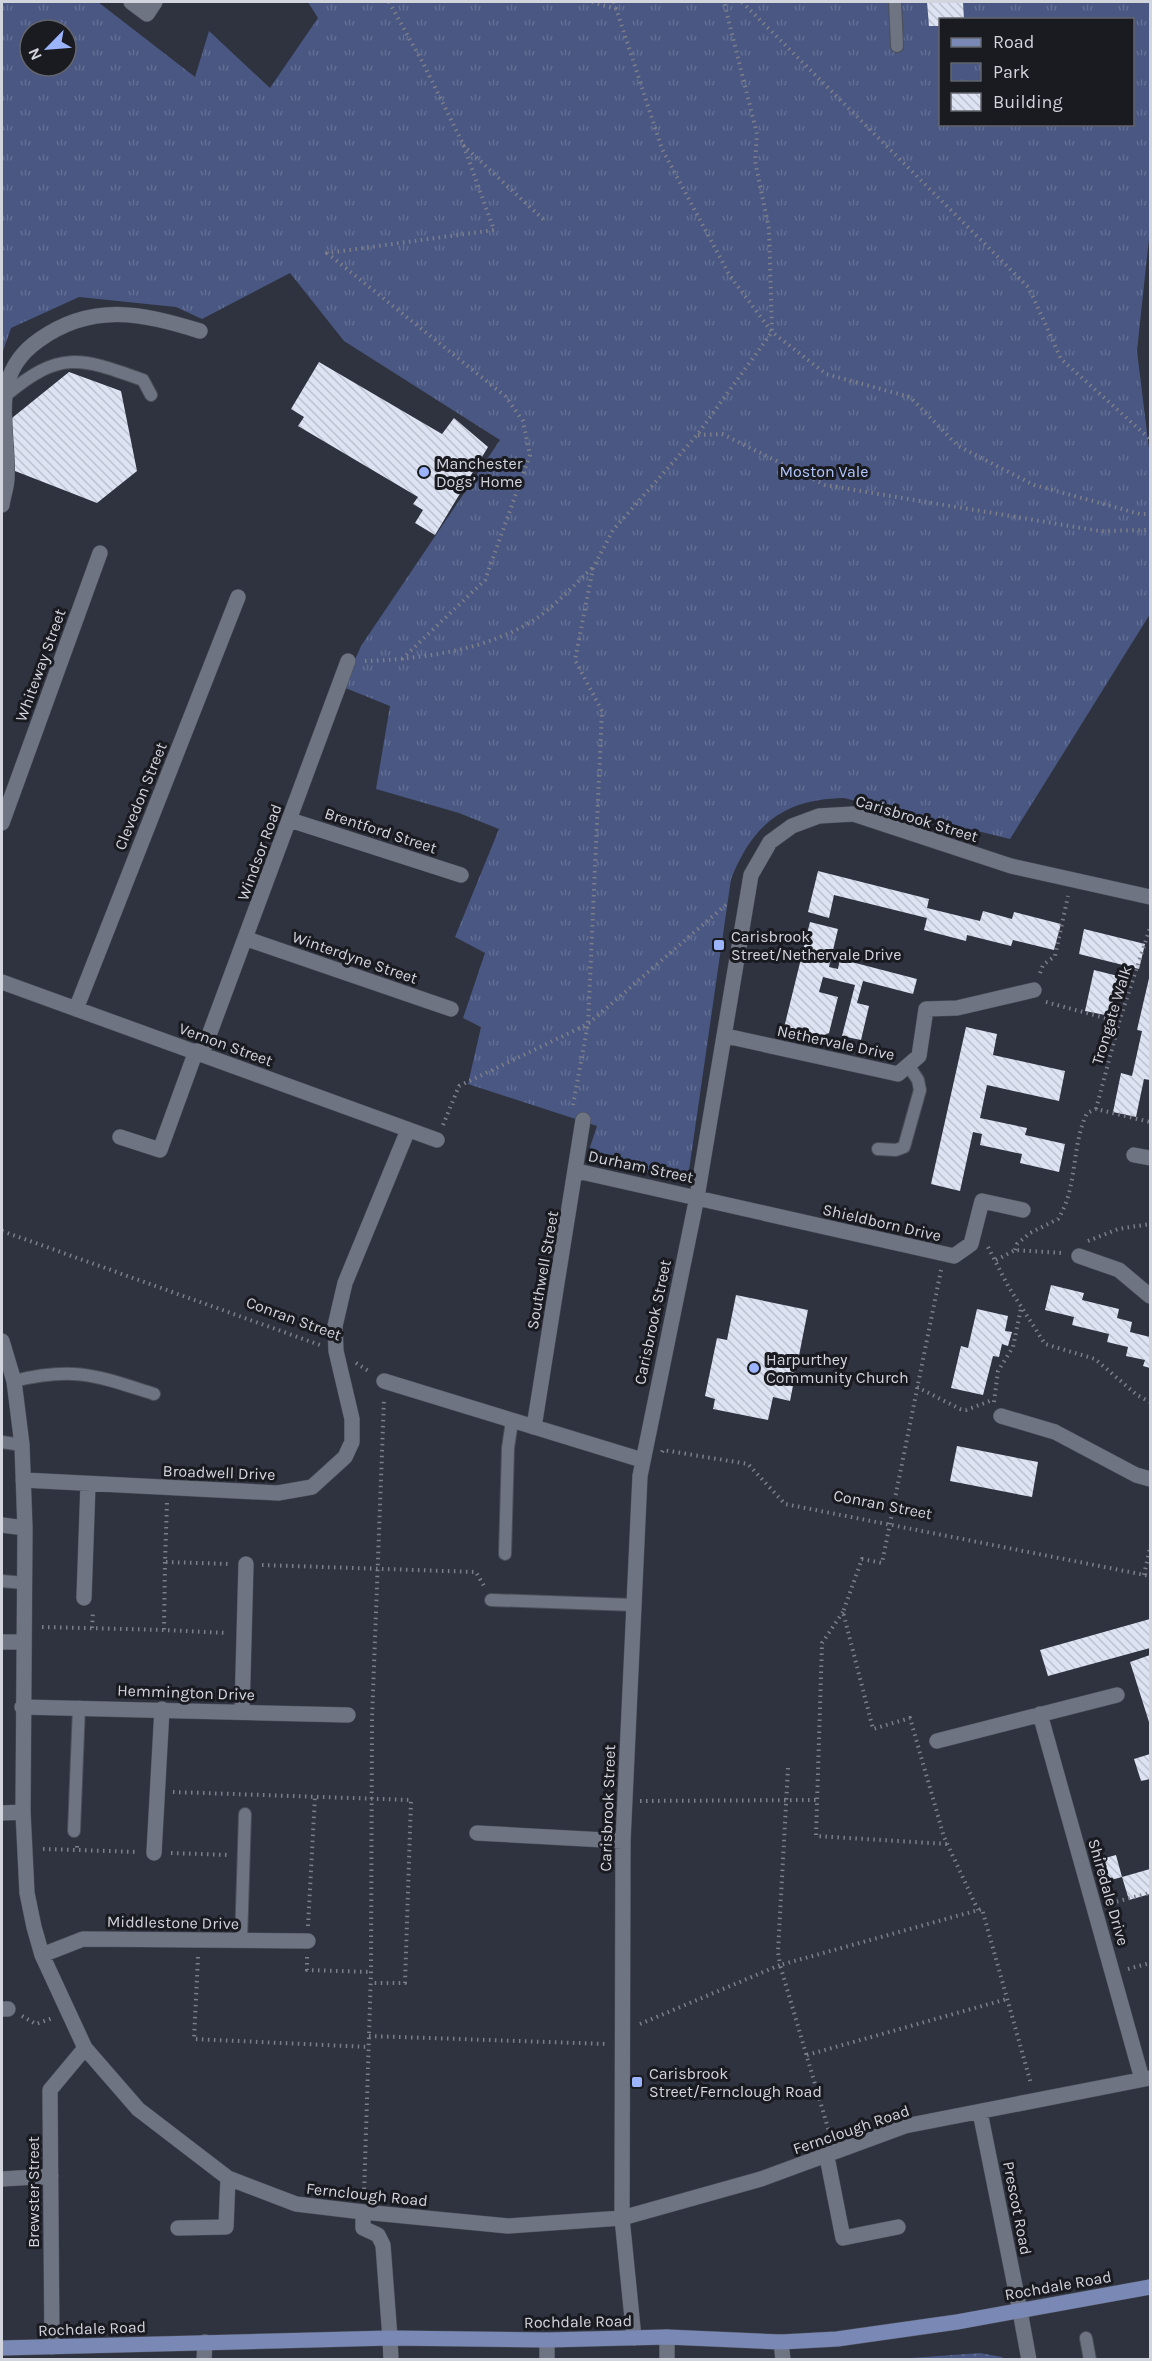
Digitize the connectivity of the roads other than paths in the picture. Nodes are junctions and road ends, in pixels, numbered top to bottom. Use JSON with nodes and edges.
{"nodes":[{"id":1,"x":131,"y":2,"type":"edge"},
{"id":2,"x":895,"y":2,"type":"edge"},
{"id":3,"x":151,"y":8,"type":"edge"},
{"id":4,"x":897,"y":46,"type":"dead end"},
{"id":5,"x":200,"y":331,"type":"dead end"},
{"id":6,"x":151,"y":395,"type":"dead end"},
{"id":7,"x":5,"y":396,"type":"junction"},
{"id":8,"x":2,"y":505,"type":"edge"},
{"id":9,"x":100,"y":553,"type":"dead end"},
{"id":10,"x":238,"y":597,"type":"dead end"},
{"id":11,"x":348,"y":661,"type":"road end"},
{"id":12,"x":290,"y":820,"type":"junction"},
{"id":13,"x":2,"y":823,"type":"edge"},
{"id":14,"x":461,"y":874,"type":"dead end"},
{"id":15,"x":1150,"y":897,"type":"edge"},
{"id":16,"x":247,"y":939,"type":"junction"},
{"id":17,"x":2,"y":982,"type":"edge"},
{"id":18,"x":1034,"y":990,"type":"road end"},
{"id":19,"x":75,"y":1009,"type":"junction"},
{"id":20,"x":451,"y":1009,"type":"dead end"},
{"id":21,"x":726,"y":1036,"type":"junction"},
{"id":22,"x":199,"y":1053,"type":"junction"},
{"id":23,"x":908,"y":1065,"type":"junction"},
{"id":24,"x":583,"y":1120,"type":"road end"},
{"id":25,"x":408,"y":1130,"type":"junction"},
{"id":26,"x":120,"y":1137,"type":"dead end"},
{"id":27,"x":437,"y":1140,"type":"road end"},
{"id":28,"x":878,"y":1149,"type":"dead end"},
{"id":29,"x":1134,"y":1155,"type":"dead end"},
{"id":30,"x":1150,"y":1158,"type":"edge"},
{"id":31,"x":577,"y":1171,"type":"junction"},
{"id":32,"x":697,"y":1197,"type":"junction"},
{"id":33,"x":1023,"y":1210,"type":"dead end"},
{"id":34,"x":1075,"y":1256,"type":"road end"},
{"id":35,"x":1150,"y":1296,"type":"edge"},
{"id":36,"x":2,"y":1341,"type":"edge"},
{"id":37,"x":14,"y":1381,"type":"junction"},
{"id":38,"x":384,"y":1381,"type":"road end"},
{"id":39,"x":154,"y":1394,"type":"dead end"},
{"id":40,"x":1001,"y":1416,"type":"road end"},
{"id":41,"x":512,"y":1421,"type":"junction"},
{"id":42,"x":534,"y":1427,"type":"junction"},
{"id":43,"x":2,"y":1442,"type":"edge"},
{"id":44,"x":22,"y":1445,"type":"junction"},
{"id":45,"x":642,"y":1460,"type":"junction"},
{"id":46,"x":1150,"y":1479,"type":"edge"},
{"id":47,"x":23,"y":1480,"type":"junction"},
{"id":48,"x":88,"y":1484,"type":"junction"},
{"id":49,"x":2,"y":1525,"type":"edge"},
{"id":50,"x":25,"y":1528,"type":"junction"},
{"id":51,"x":505,"y":1554,"type":"dead end"},
{"id":52,"x":246,"y":1564,"type":"road end"},
{"id":53,"x":2,"y":1581,"type":"edge"},
{"id":54,"x":24,"y":1583,"type":"junction"},
{"id":55,"x":84,"y":1598,"type":"dead end"},
{"id":56,"x":491,"y":1600,"type":"road end"},
{"id":57,"x":634,"y":1605,"type":"junction"},
{"id":58,"x":23,"y":1634,"type":"junction"},
{"id":59,"x":2,"y":1642,"type":"edge"},
{"id":60,"x":1118,"y":1695,"type":"dead end"},
{"id":61,"x":22,"y":1707,"type":"junction"},
{"id":62,"x":79,"y":1707,"type":"junction"},
{"id":63,"x":162,"y":1710,"type":"junction"},
{"id":64,"x":242,"y":1712,"type":"junction"},
{"id":65,"x":1040,"y":1714,"type":"junction"},
{"id":66,"x":348,"y":1716,"type":"dead end"},
{"id":67,"x":937,"y":1741,"type":"dead end"},
{"id":68,"x":23,"y":1812,"type":"junction"},
{"id":69,"x":2,"y":1813,"type":"edge"},
{"id":70,"x":245,"y":1814,"type":"dead end"},
{"id":71,"x":74,"y":1831,"type":"dead end"},
{"id":72,"x":477,"y":1833,"type":"dead end"},
{"id":73,"x":623,"y":1841,"type":"junction"},
{"id":74,"x":154,"y":1853,"type":"dead end"},
{"id":75,"x":241,"y":1941,"type":"junction"},
{"id":76,"x":308,"y":1941,"type":"road end"},
{"id":77,"x":42,"y":1955,"type":"junction"},
{"id":78,"x":85,"y":2048,"type":"junction"},
{"id":79,"x":1146,"y":2079,"type":"edge"},
{"id":80,"x":980,"y":2112,"type":"junction"},
{"id":81,"x":831,"y":2155,"type":"junction"},
{"id":82,"x":51,"y":2176,"type":"junction"},
{"id":83,"x":228,"y":2178,"type":"junction"},
{"id":84,"x":2,"y":2179,"type":"edge"},
{"id":85,"x":363,"y":2212,"type":"junction"},
{"id":86,"x":622,"y":2218,"type":"junction"},
{"id":87,"x":898,"y":2227,"type":"dead end"},
{"id":88,"x":178,"y":2228,"type":"dead end"},
{"id":89,"x":1150,"y":2287,"type":"edge"},
{"id":90,"x":1020,"y":2311,"type":"junction"},
{"id":91,"x":667,"y":2337,"type":"junction"},
{"id":92,"x":390,"y":2338,"type":"junction"},
{"id":93,"x":634,"y":2338,"type":"junction"},
{"id":94,"x":1086,"y":2338,"type":"dead end"},
{"id":95,"x":547,"y":2340,"type":"junction"},
{"id":96,"x":205,"y":2342,"type":"junction"},
{"id":97,"x":782,"y":2342,"type":"junction"},
{"id":98,"x":52,"y":2347,"type":"junction"},
{"id":99,"x":2,"y":2348,"type":"edge"},
{"id":100,"x":204,"y":2360,"type":"edge"},
{"id":101,"x":391,"y":2360,"type":"edge"},
{"id":102,"x":547,"y":2360,"type":"edge"},
{"id":103,"x":667,"y":2360,"type":"edge"},
{"id":104,"x":783,"y":2360,"type":"edge"},
{"id":105,"x":1029,"y":2360,"type":"edge"},
{"id":106,"x":1090,"y":2360,"type":"edge"}],
"edges":[{"from":1,"to":3,"type":"street"},
{"from":2,"to":4,"type":"lane"},
{"from":5,"to":7,"type":"street"},
{"from":6,"to":7,"type":"lane"},
{"from":7,"to":8,"type":"street"},
{"from":9,"to":13,"type":"street","name":"Whiteway Street"},
{"from":10,"to":19,"type":"street","name":"Clevedon Street"},
{"from":11,"to":12,"type":"street","name":"Windsor Road"},
{"from":12,"to":14,"type":"street","name":"Brentford Street"},
{"from":12,"to":16,"type":"street","name":"Windsor Road"},
{"from":15,"to":21,"type":"street","name":"Carisbrook Street"},
{"from":16,"to":20,"type":"street","name":"Winterdyne Street"},
{"from":16,"to":22,"type":"street","name":"Windsor Road"},
{"from":17,"to":19,"type":"street","name":"Vernon Street"},
{"from":18,"to":23,"type":"street","name":"Nethervale Drive"},
{"from":19,"to":22,"type":"street","name":"Vernon Street"},
{"from":21,"to":23,"type":"street","name":"Nethervale Drive"},
{"from":21,"to":32,"type":"street","name":"Carisbrook Street"},
{"from":22,"to":25,"type":"street","name":"Vernon Street"},
{"from":22,"to":26,"type":"street","name":"Windsor Road"},
{"from":23,"to":28,"type":"lane"},
{"from":24,"to":31,"type":"street","name":"Southwell Street"},
{"from":25,"to":27,"type":"street","name":"Vernon Street"},
{"from":25,"to":48,"type":"street","name":"Broadwell Drive"},
{"from":29,"to":30,"type":"street"},
{"from":31,"to":32,"type":"street","name":"Durham Street"},
{"from":31,"to":42,"type":"street","name":"Southwell Street"},
{"from":32,"to":33,"type":"street","name":"Shieldborn Drive"},
{"from":32,"to":45,"type":"street","name":"Carisbrook Street"},
{"from":34,"to":35,"type":"street"},
{"from":36,"to":37,"type":"street","name":"Fernclough Road"},
{"from":37,"to":39,"type":"lane"},
{"from":37,"to":44,"type":"street","name":"Fernclough Road"},
{"from":38,"to":41,"type":"street"},
{"from":40,"to":46,"type":"street"},
{"from":41,"to":42,"type":"street"},
{"from":41,"to":51,"type":"lane"},
{"from":42,"to":45,"type":"street"},
{"from":43,"to":44,"type":"lane"},
{"from":44,"to":47,"type":"street","name":"Fernclough Road"},
{"from":45,"to":57,"type":"street","name":"Carisbrook Street"},
{"from":47,"to":48,"type":"street","name":"Broadwell Drive"},
{"from":47,"to":50,"type":"street","name":"Fernclough Road"},
{"from":48,"to":55,"type":"street"},
{"from":49,"to":50,"type":"street"},
{"from":50,"to":54,"type":"street","name":"Fernclough Road"},
{"from":52,"to":64,"type":"street"},
{"from":53,"to":54,"type":"lane"},
{"from":54,"to":58,"type":"street","name":"Fernclough Road"},
{"from":56,"to":57,"type":"lane"},
{"from":57,"to":73,"type":"street","name":"Carisbrook Street"},
{"from":58,"to":59,"type":"street"},
{"from":58,"to":61,"type":"street","name":"Fernclough Road"},
{"from":60,"to":65,"type":"street"},
{"from":61,"to":62,"type":"street","name":"Hemmington Drive"},
{"from":61,"to":68,"type":"street","name":"Fernclough Road"},
{"from":62,"to":63,"type":"street","name":"Hemmington Drive"},
{"from":62,"to":71,"type":"lane"},
{"from":63,"to":64,"type":"street","name":"Hemmington Drive"},
{"from":63,"to":74,"type":"street"},
{"from":64,"to":66,"type":"street","name":"Hemmington Drive"},
{"from":65,"to":67,"type":"street"},
{"from":65,"to":79,"type":"street","name":"Shiredale Drive"},
{"from":68,"to":69,"type":"street"},
{"from":68,"to":77,"type":"street","name":"Fernclough Road"},
{"from":70,"to":75,"type":"lane"},
{"from":72,"to":73,"type":"street"},
{"from":73,"to":86,"type":"street","name":"Carisbrook Street"},
{"from":75,"to":76,"type":"street","name":"Middlestone Drive"},
{"from":75,"to":77,"type":"street","name":"Middlestone Drive"},
{"from":77,"to":78,"type":"street","name":"Fernclough Road"},
{"from":78,"to":82,"type":"street","name":"Brewster Street"},
{"from":78,"to":83,"type":"street","name":"Fernclough Road"},
{"from":79,"to":80,"type":"street","name":"Fernclough Road"},
{"from":80,"to":81,"type":"street","name":"Fernclough Road"},
{"from":80,"to":90,"type":"street","name":"Prescot Road"},
{"from":81,"to":86,"type":"street","name":"Fernclough Road"},
{"from":81,"to":87,"type":"street"},
{"from":82,"to":84,"type":"street"},
{"from":82,"to":98,"type":"street","name":"Brewster Street"},
{"from":83,"to":85,"type":"street","name":"Fernclough Road"},
{"from":83,"to":88,"type":"street"},
{"from":85,"to":86,"type":"street","name":"Fernclough Road"},
{"from":85,"to":92,"type":"street"},
{"from":86,"to":93,"type":"street","name":"Carisbrook Street"},
{"from":89,"to":90,"type":"main road","name":"Rochdale Road"},
{"from":90,"to":97,"type":"main road","name":"Rochdale Road"},
{"from":90,"to":105,"type":"street","name":"Prescot Road"},
{"from":91,"to":93,"type":"main road","name":"Rochdale Road"},
{"from":91,"to":97,"type":"main road","name":"Rochdale Road"},
{"from":91,"to":103,"type":"street"},
{"from":92,"to":95,"type":"main road","name":"Rochdale Road"},
{"from":92,"to":96,"type":"main road","name":"Rochdale Road"},
{"from":92,"to":101,"type":"street"},
{"from":93,"to":95,"type":"main road","name":"Rochdale Road"},
{"from":94,"to":106,"type":"lane"},
{"from":95,"to":102,"type":"street"},
{"from":96,"to":98,"type":"main road","name":"Rochdale Road"},
{"from":96,"to":100,"type":"street"},
{"from":97,"to":104,"type":"street"},
{"from":98,"to":99,"type":"main road","name":"Rochdale Road"}]}
